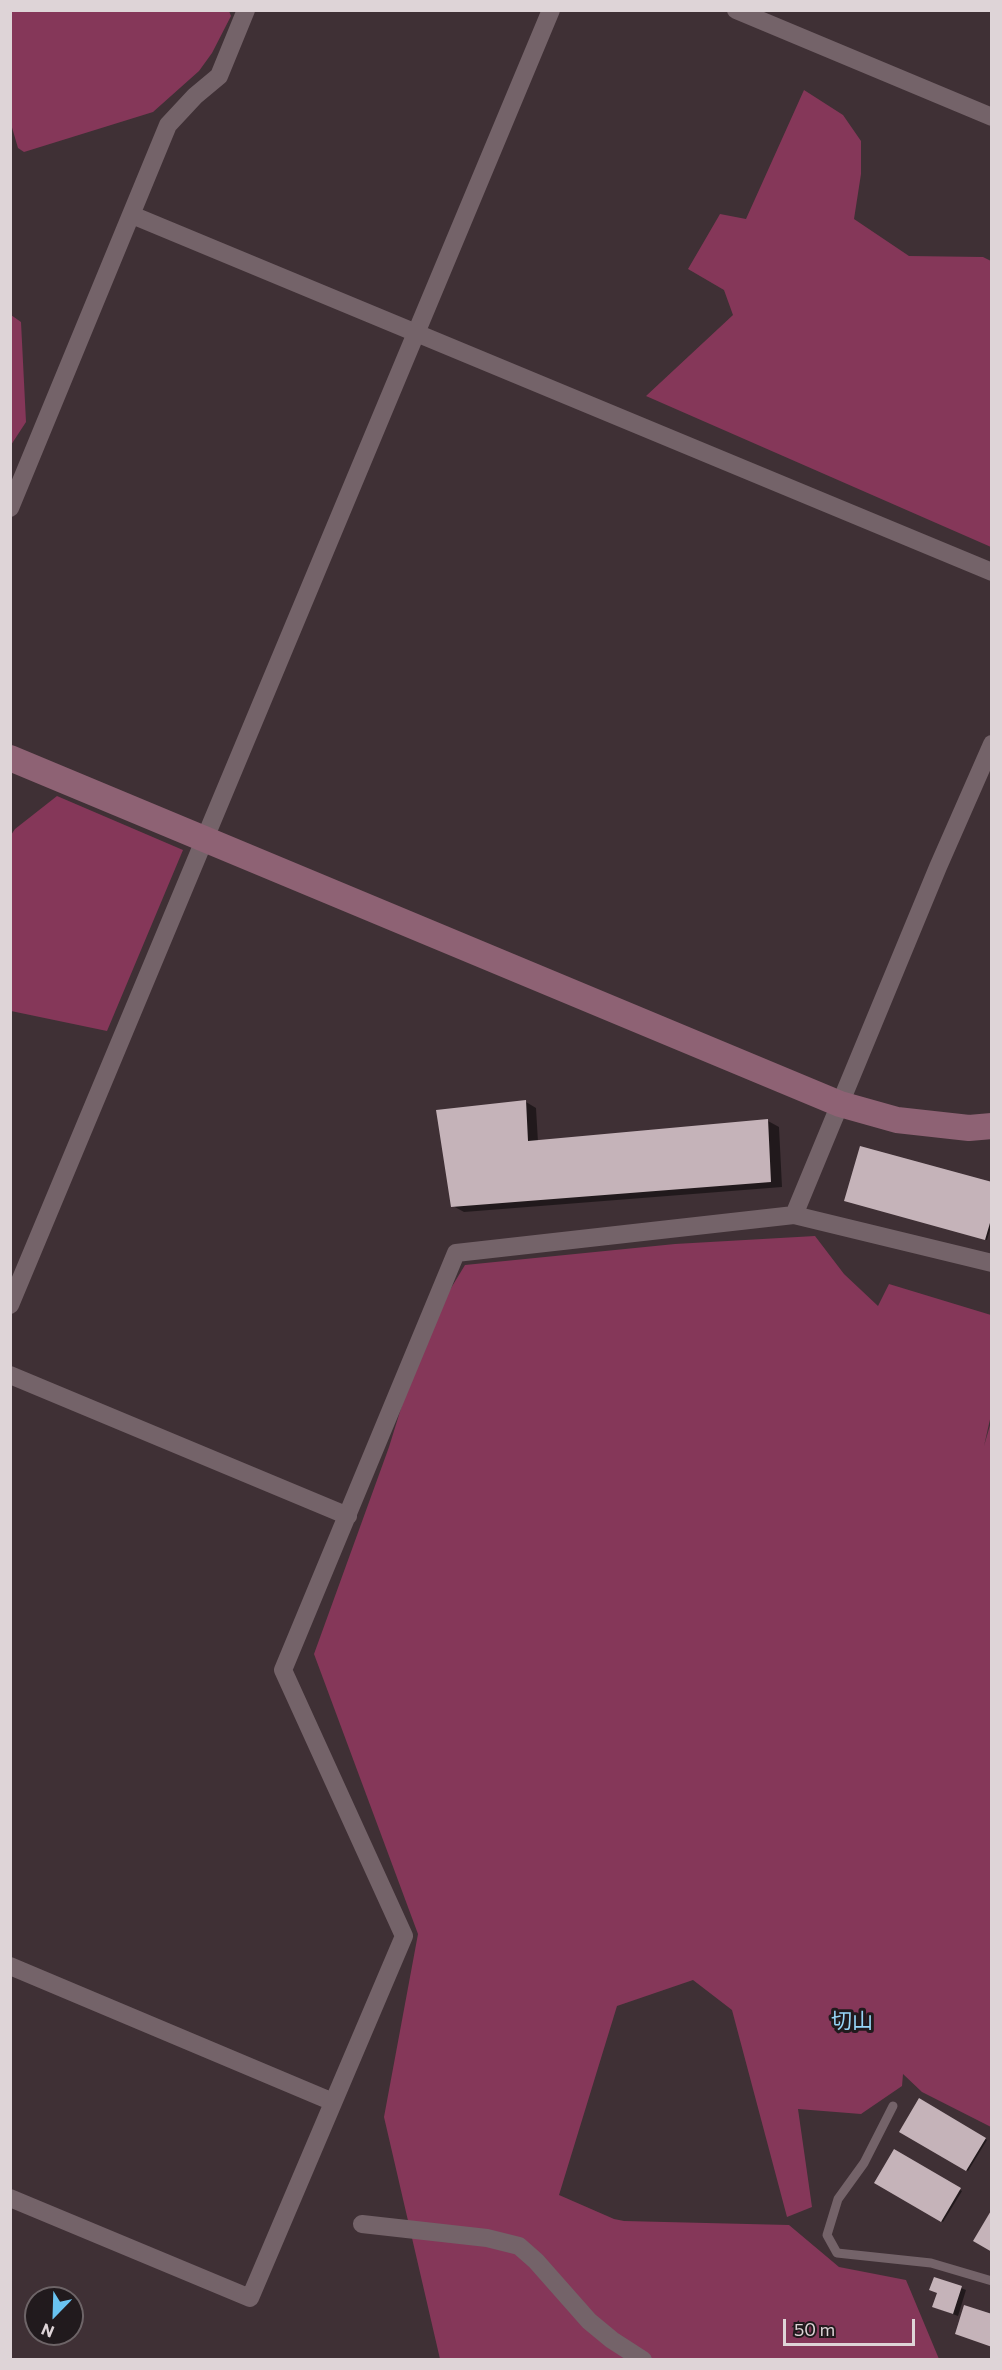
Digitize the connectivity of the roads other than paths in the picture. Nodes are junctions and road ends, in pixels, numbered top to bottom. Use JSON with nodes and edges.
{"nodes":[{"id":1,"x":246,"y":10,"type":"edge"},
{"id":2,"x":551,"y":10,"type":"edge"},
{"id":3,"x":736,"y":10,"type":"edge"},
{"id":4,"x":992,"y":117,"type":"edge"},
{"id":5,"x":132,"y":215,"type":"junction"},
{"id":6,"x":417,"y":333,"type":"junction"},
{"id":7,"x":10,"y":508,"type":"edge"},
{"id":8,"x":992,"y":572,"type":"edge"},
{"id":9,"x":992,"y":744,"type":"edge"},
{"id":10,"x":10,"y":758,"type":"edge"},
{"id":11,"x":205,"y":840,"type":"junction"},
{"id":12,"x":840,"y":1104,"type":"junction"},
{"id":13,"x":992,"y":1126,"type":"edge"},
{"id":14,"x":795,"y":1215,"type":"junction"},
{"id":15,"x":992,"y":1263,"type":"edge"},
{"id":16,"x":10,"y":1305,"type":"edge"},
{"id":17,"x":10,"y":1375,"type":"edge"},
{"id":18,"x":348,"y":1516,"type":"junction"},
{"id":19,"x":10,"y":1966,"type":"edge"},
{"id":20,"x":333,"y":2102,"type":"junction"},
{"id":21,"x":893,"y":2106,"type":"dead end"},
{"id":22,"x":10,"y":2198,"type":"edge"},
{"id":23,"x":362,"y":2224,"type":"dead end"},
{"id":24,"x":992,"y":2281,"type":"edge"},
{"id":25,"x":643,"y":2360,"type":"edge"}],
"edges":[{"from":1,"to":5,"type":"street"},
{"from":2,"to":6,"type":"street"},
{"from":3,"to":4,"type":"street"},
{"from":5,"to":6,"type":"street"},
{"from":5,"to":7,"type":"street"},
{"from":6,"to":8,"type":"street"},
{"from":6,"to":11,"type":"street"},
{"from":9,"to":12,"type":"street"},
{"from":10,"to":11,"type":"street"},
{"from":11,"to":12,"type":"street"},
{"from":11,"to":16,"type":"street"},
{"from":12,"to":13,"type":"street"},
{"from":12,"to":14,"type":"street"},
{"from":14,"to":15,"type":"street"},
{"from":14,"to":18,"type":"street"},
{"from":17,"to":18,"type":"street"},
{"from":18,"to":20,"type":"street"},
{"from":19,"to":20,"type":"street"},
{"from":20,"to":22,"type":"street"},
{"from":21,"to":24,"type":"lane"},
{"from":23,"to":25,"type":"street"}]}
